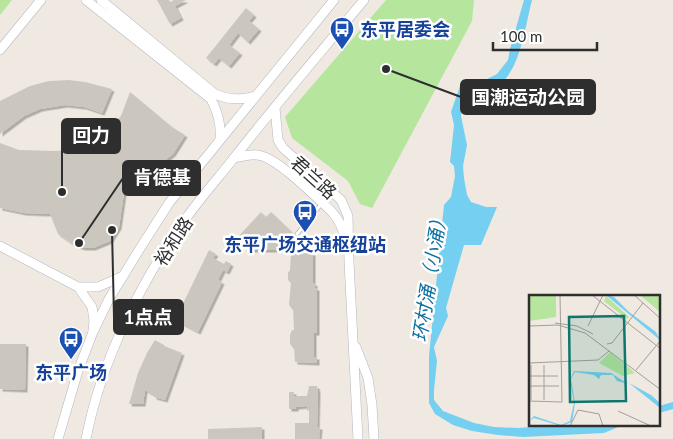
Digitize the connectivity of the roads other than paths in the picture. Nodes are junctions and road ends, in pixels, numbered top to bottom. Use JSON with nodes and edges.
{"nodes":[{"id":1,"x":41,"y":0,"type":"edge"},
{"id":2,"x":86,"y":0,"type":"edge"},
{"id":3,"x":101,"y":0,"type":"edge"},
{"id":4,"x":334,"y":0,"type":"edge"},
{"id":5,"x":364,"y":0,"type":"edge"},
{"id":6,"x":0,"y":50,"type":"edge"},
{"id":7,"x":254,"y":96,"type":"junction"},
{"id":8,"x":275,"y":108,"type":"junction"},
{"id":9,"x":220,"y":139,"type":"junction"},
{"id":10,"x":234,"y":158,"type":"junction"},
{"id":11,"x":322,"y":203,"type":"junction"},
{"id":12,"x":298,"y":234,"type":"dead end"},
{"id":13,"x":0,"y":246,"type":"edge"},
{"id":14,"x":349,"y":262,"type":"junction"},
{"id":15,"x":123,"y":276,"type":"junction"},
{"id":16,"x":78,"y":287,"type":"junction"},
{"id":17,"x":93,"y":332,"type":"junction"},
{"id":18,"x":353,"y":337,"type":"junction"},
{"id":19,"x":58,"y":436,"type":"edge"},
{"id":20,"x":87,"y":437,"type":"edge"},
{"id":21,"x":358,"y":439,"type":"edge"},
{"id":22,"x":374,"y":439,"type":"edge"}],
"edges":[{"from":1,"to":6,"type":"street"},
{"from":2,"to":9,"type":"street"},
{"from":3,"to":7,"type":"street"},
{"from":4,"to":7,"type":"street","name":"裕和路"},
{"from":5,"to":8,"type":"street","name":"裕和路"},
{"from":7,"to":9,"type":"street","name":"裕和路"},
{"from":8,"to":10,"type":"street","name":"裕和路"},
{"from":8,"to":14,"type":"street","name":"君兰路"},
{"from":9,"to":15,"type":"street","name":"裕和路"},
{"from":10,"to":11,"type":"street"},
{"from":10,"to":20,"type":"street","name":"裕和路"},
{"from":11,"to":12,"type":"lane"},
{"from":11,"to":14,"type":"street"},
{"from":13,"to":16,"type":"street"},
{"from":14,"to":18,"type":"street","name":"君兰路"},
{"from":15,"to":16,"type":"street"},
{"from":15,"to":17,"type":"street","name":"裕和路"},
{"from":16,"to":17,"type":"street"},
{"from":17,"to":19,"type":"street","name":"裕和路"},
{"from":18,"to":21,"type":"street","name":"君兰路"},
{"from":18,"to":22,"type":"street","name":"君兰路"}]}
